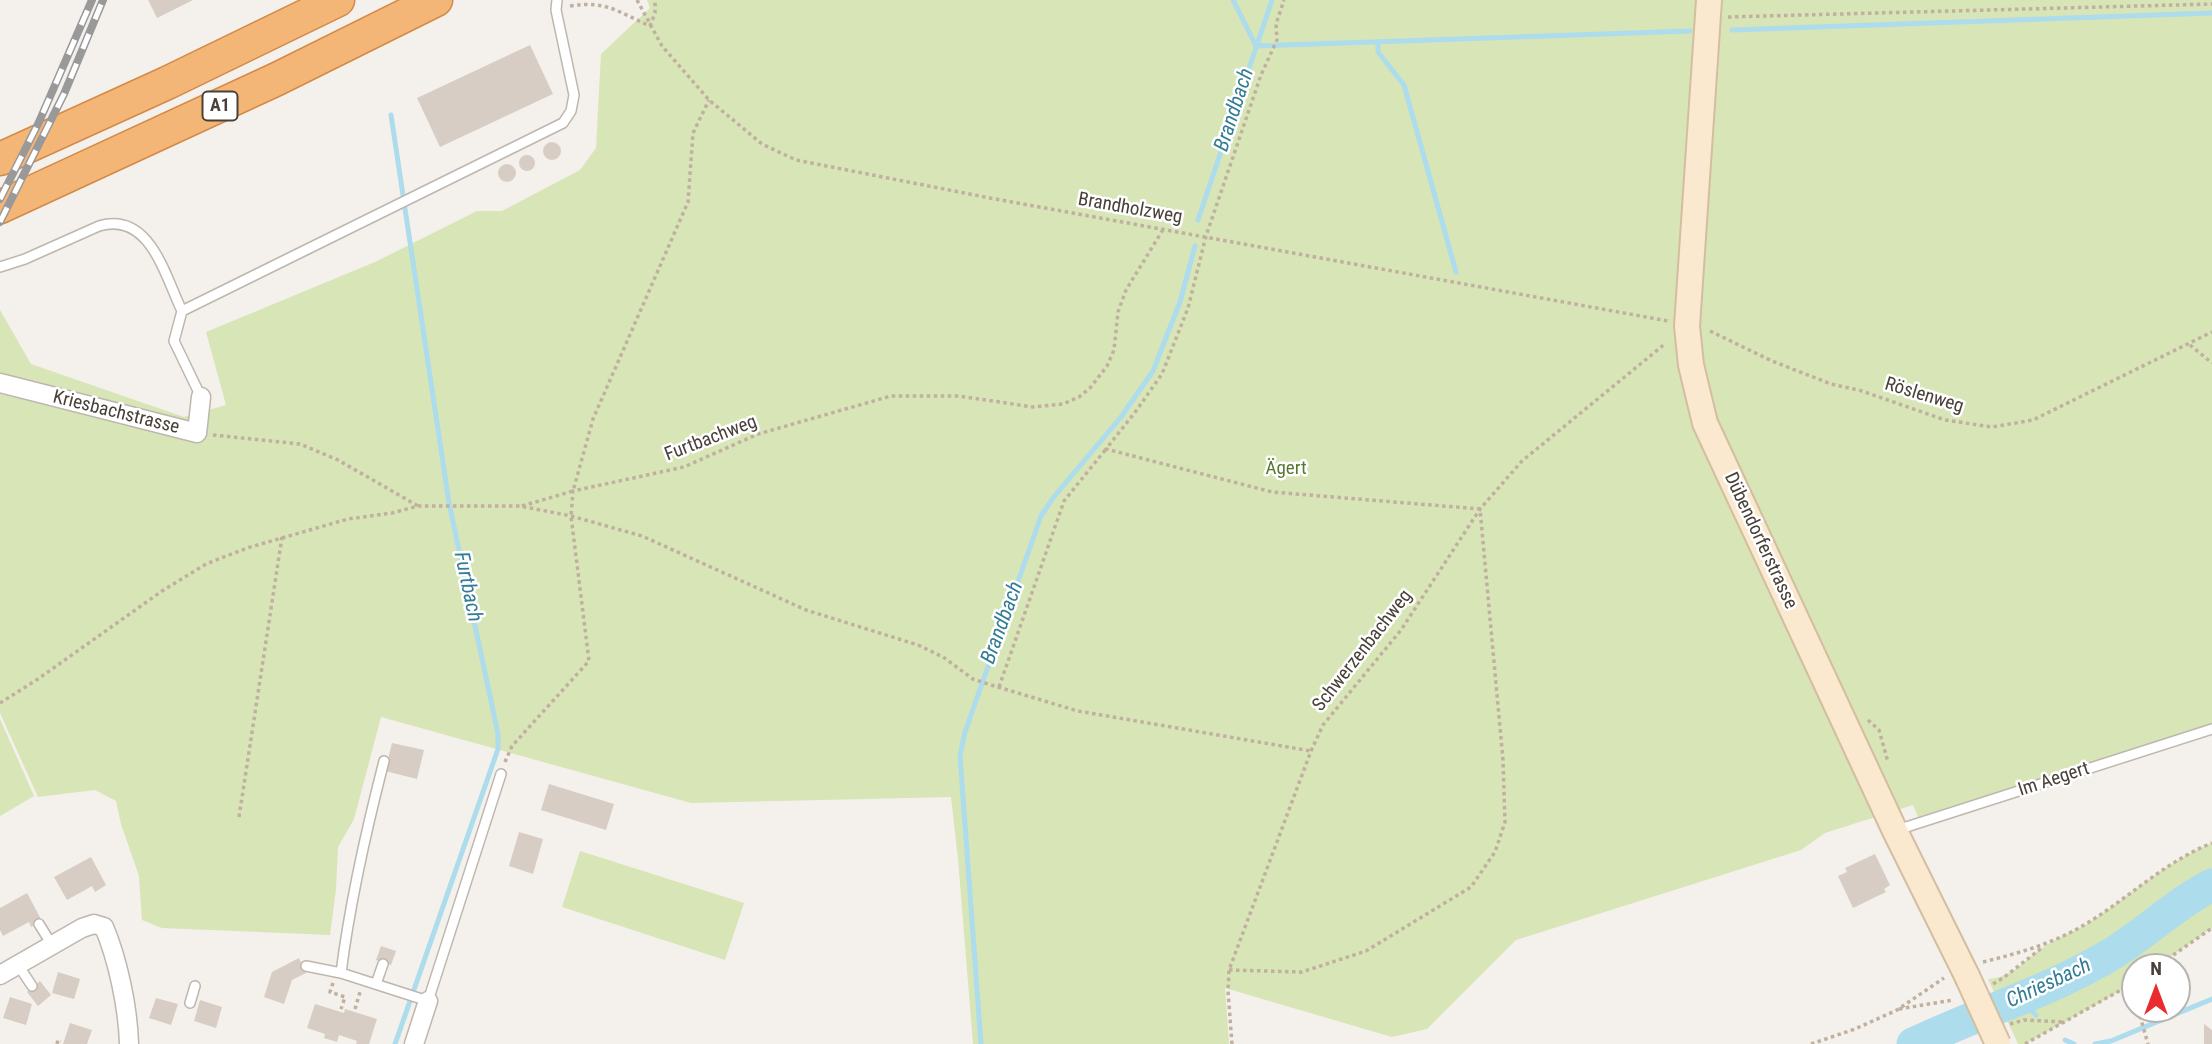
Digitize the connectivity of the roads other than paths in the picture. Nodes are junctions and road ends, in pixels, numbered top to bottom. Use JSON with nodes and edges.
{"nodes":[{"id":1,"x":338,"y":0,"type":"edge"},
{"id":2,"x":436,"y":0,"type":"edge"},
{"id":3,"x":557,"y":5,"type":"edge"},
{"id":4,"x":1708,"y":8,"type":"edge"},
{"id":5,"x":0,"y":159,"type":"edge"},
{"id":6,"x":0,"y":207,"type":"edge"},
{"id":7,"x":0,"y":267,"type":"edge"},
{"id":8,"x":182,"y":311,"type":"junction"},
{"id":9,"x":0,"y":383,"type":"edge"},
{"id":10,"x":201,"y":397,"type":"joint"},
{"id":11,"x":2212,"y":729,"type":"edge"},
{"id":12,"x":384,"y":761,"type":"dead end"},
{"id":13,"x":501,"y":774,"type":"road end"},
{"id":14,"x":1895,"y":831,"type":"junction"},
{"id":15,"x":39,"y":924,"type":"dead end"},
{"id":16,"x":52,"y":945,"type":"junction"},
{"id":17,"x":383,"y":964,"type":"dead end"},
{"id":18,"x":18,"y":965,"type":"junction"},
{"id":19,"x":306,"y":967,"type":"dead end"},
{"id":20,"x":341,"y":973,"type":"junction"},
{"id":21,"x":0,"y":975,"type":"edge"},
{"id":22,"x":376,"y":984,"type":"junction"},
{"id":23,"x":32,"y":986,"type":"dead end"},
{"id":24,"x":195,"y":986,"type":"dead end"},
{"id":25,"x":425,"y":1000,"type":"junction"},
{"id":26,"x":190,"y":1003,"type":"dead end"},
{"id":27,"x":2001,"y":1035,"type":"edge"},
{"id":28,"x":129,"y":1044,"type":"edge"},
{"id":29,"x":414,"y":1044,"type":"edge"}],
"edges":[{"from":1,"to":5,"type":"highway","number":"A1"},
{"from":2,"to":6,"type":"highway","number":"A1"},
{"from":3,"to":8,"type":"lane"},
{"from":4,"to":14,"type":"street","name":"Dübendorferstrasse"},
{"from":7,"to":8,"type":"lane"},
{"from":8,"to":10,"type":"lane"},
{"from":9,"to":10,"type":"street","name":"Kriesbachstrasse"},
{"from":11,"to":14,"type":"lane","name":"Im Aegert"},
{"from":12,"to":20,"type":"lane"},
{"from":13,"to":25,"type":"lane"},
{"from":14,"to":27,"type":"street","name":"Dübendorferstrasse","bridge":true},
{"from":15,"to":16,"type":"lane"},
{"from":16,"to":18,"type":"street"},
{"from":16,"to":28,"type":"street"},
{"from":17,"to":22,"type":"lane"},
{"from":18,"to":21,"type":"street"},
{"from":18,"to":23,"type":"lane"},
{"from":19,"to":20,"type":"lane"},
{"from":20,"to":22,"type":"lane"},
{"from":22,"to":25,"type":"lane"},
{"from":24,"to":26,"type":"lane"},
{"from":25,"to":29,"type":"street"}]}
